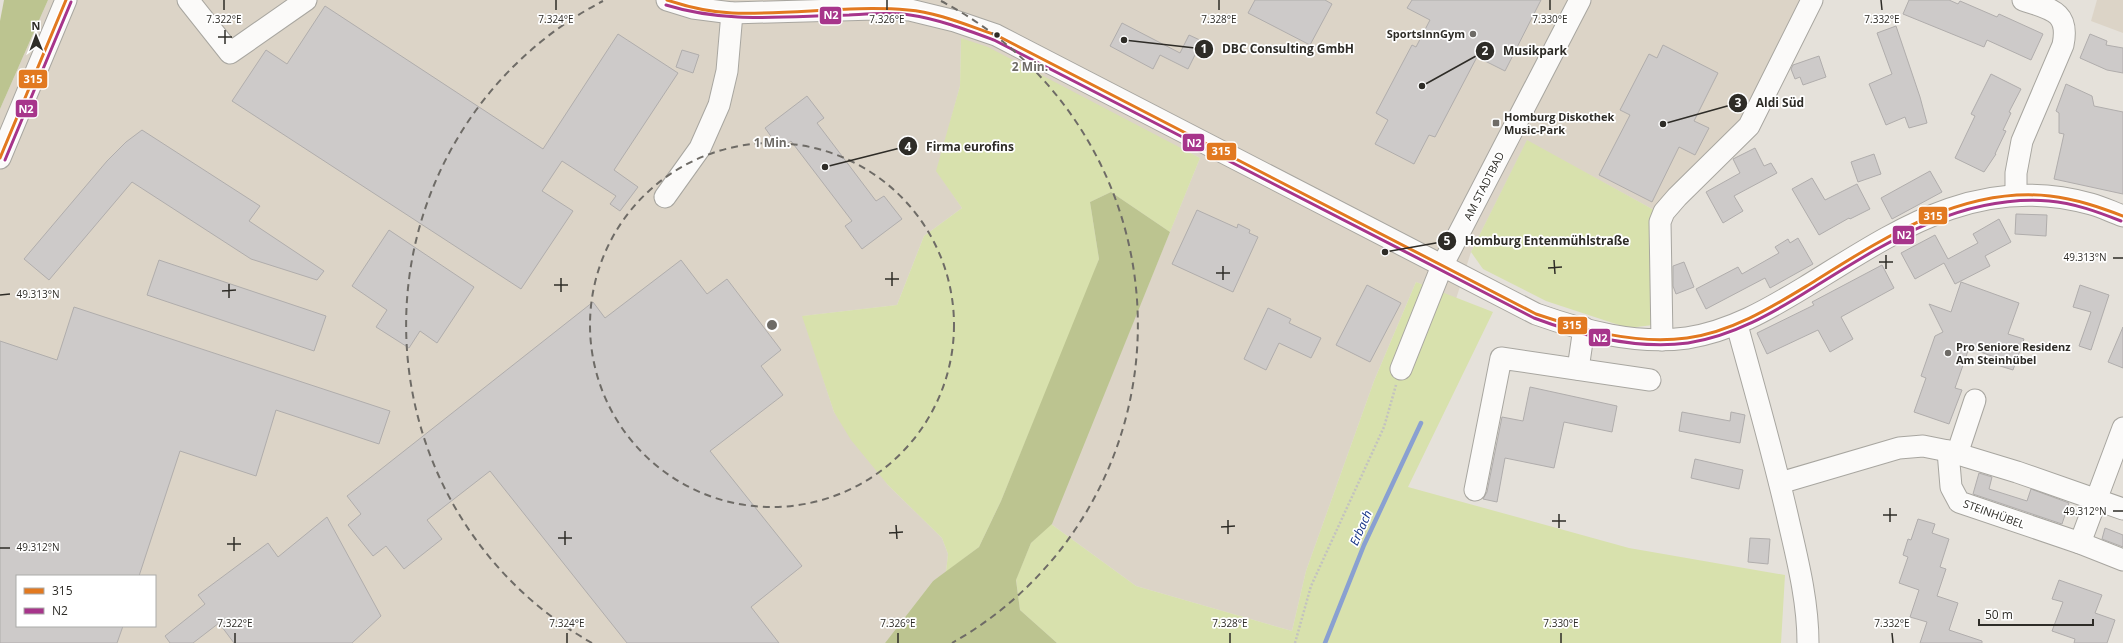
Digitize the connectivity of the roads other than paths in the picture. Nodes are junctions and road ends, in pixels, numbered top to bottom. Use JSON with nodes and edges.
{"nodes":[{"id":1,"x":66,"y":0,"type":"edge"},
{"id":2,"x":188,"y":0,"type":"edge"},
{"id":3,"x":306,"y":0,"type":"edge"},
{"id":4,"x":667,"y":0,"type":"edge"},
{"id":5,"x":1580,"y":0,"type":"edge"},
{"id":6,"x":1812,"y":0,"type":"edge"},
{"id":7,"x":2023,"y":0,"type":"edge"},
{"id":8,"x":732,"y":13,"type":"junction"},
{"id":9,"x":0,"y":158,"type":"edge"},
{"id":10,"x":2016,"y":195,"type":"junction"},
{"id":11,"x":665,"y":197,"type":"dead end"},
{"id":12,"x":2123,"y":216,"type":"edge"},
{"id":13,"x":1442,"y":266,"type":"junction"},
{"id":14,"x":1737,"y":325,"type":"junction"},
{"id":15,"x":1584,"y":328,"type":"junction"},
{"id":16,"x":1662,"y":340,"type":"junction"},
{"id":17,"x":1401,"y":369,"type":"road end"},
{"id":18,"x":1578,"y":369,"type":"junction"},
{"id":19,"x":1650,"y":380,"type":"dead end"},
{"id":20,"x":1975,"y":400,"type":"dead end"},
{"id":21,"x":2123,"y":428,"type":"edge"},
{"id":22,"x":1953,"y":452,"type":"junction"},
{"id":23,"x":1780,"y":483,"type":"junction"},
{"id":24,"x":1475,"y":490,"type":"dead end"},
{"id":25,"x":2097,"y":499,"type":"junction"},
{"id":26,"x":2123,"y":509,"type":"edge"},
{"id":27,"x":2080,"y":543,"type":"junction"},
{"id":28,"x":2123,"y":560,"type":"edge"},
{"id":29,"x":1808,"y":643,"type":"edge"}],
"edges":[{"from":1,"to":9,"type":"street"},
{"from":2,"to":3,"type":"street"},
{"from":4,"to":8,"type":"street"},
{"from":5,"to":13,"type":"street","name":"AM STADTBAD"},
{"from":6,"to":16,"type":"street"},
{"from":7,"to":10,"type":"street"},
{"from":8,"to":11,"type":"street"},
{"from":8,"to":13,"type":"street"},
{"from":10,"to":12,"type":"street"},
{"from":10,"to":14,"type":"street"},
{"from":13,"to":15,"type":"street"},
{"from":13,"to":17,"type":"street","name":"AM STADTBAD"},
{"from":14,"to":16,"type":"street"},
{"from":14,"to":23,"type":"street"},
{"from":15,"to":16,"type":"street"},
{"from":15,"to":18,"type":"street"},
{"from":18,"to":19,"type":"street"},
{"from":18,"to":24,"type":"street"},
{"from":20,"to":22,"type":"street"},
{"from":21,"to":25,"type":"street"},
{"from":22,"to":23,"type":"street"},
{"from":22,"to":25,"type":"street"},
{"from":22,"to":27,"type":"street","name":"STEINHÜBEL"},
{"from":23,"to":29,"type":"street"},
{"from":25,"to":26,"type":"street"},
{"from":25,"to":27,"type":"street"},
{"from":27,"to":28,"type":"street","name":"STEINHÜBEL"}]}
